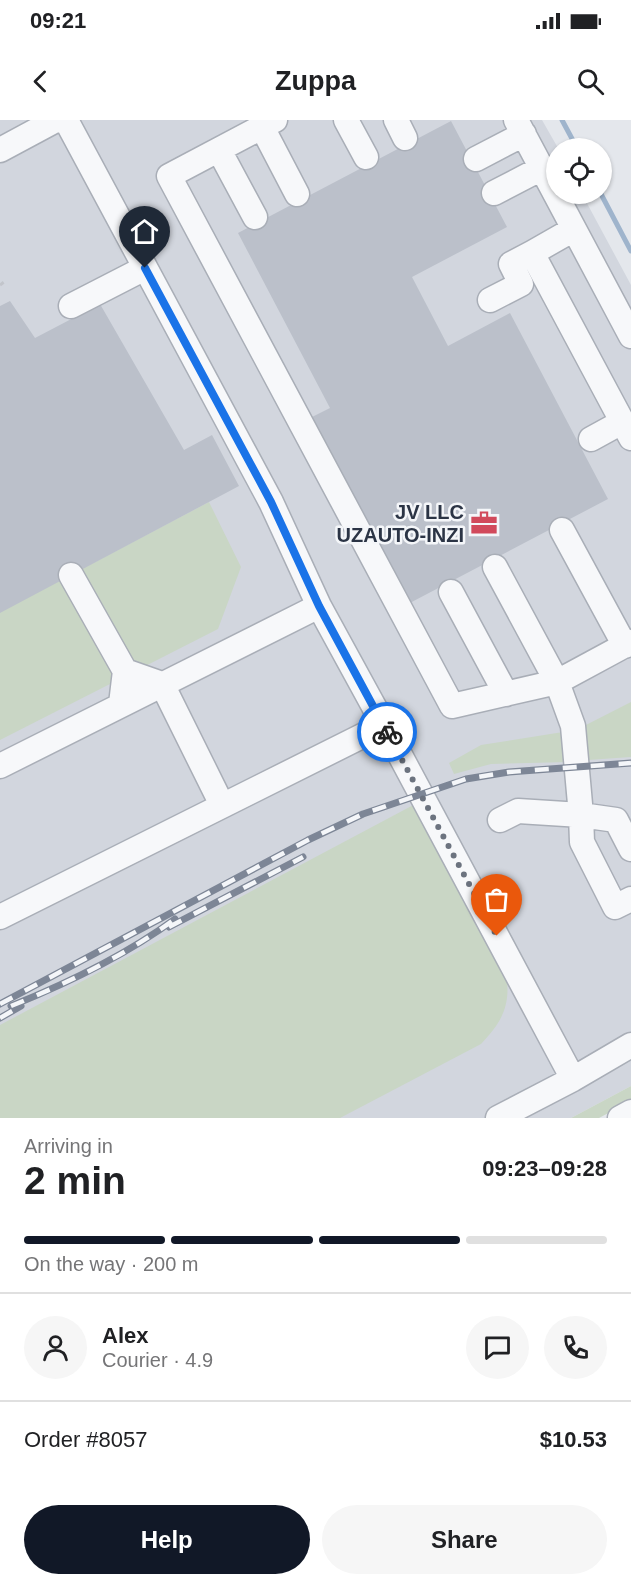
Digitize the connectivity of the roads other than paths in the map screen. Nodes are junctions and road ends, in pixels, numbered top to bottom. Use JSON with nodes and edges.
{"nodes":[{"id":1,"x":56,"y":120,"type":"edge"},
{"id":2,"x":66,"y":120,"type":"edge"},
{"id":3,"x":346,"y":120,"type":"edge"},
{"id":4,"x":268,"y":124,"type":"edge"},
{"id":5,"x":520,"y":127,"type":"edge"},
{"id":6,"x":0,"y":150,"type":"edge"},
{"id":7,"x":219,"y":150,"type":"junction"},
{"id":8,"x":366,"y":157,"type":"dead end"},
{"id":9,"x":476,"y":159,"type":"dead end"},
{"id":10,"x":542,"y":168,"type":"junction"},
{"id":11,"x":494,"y":193,"type":"dead end"},
{"id":12,"x":297,"y":194,"type":"dead end"},
{"id":13,"x":255,"y":218,"type":"dead end"},
{"id":14,"x":574,"y":229,"type":"junction"},
{"id":15,"x":532,"y":253,"type":"junction"},
{"id":16,"x":145,"y":268,"type":"junction"},
{"id":17,"x":490,"y":300,"type":"dead end"},
{"id":18,"x":71,"y":306,"type":"dead end"},
{"id":19,"x":631,"y":336,"type":"edge"},
{"id":20,"x":627,"y":430,"type":"edge"},
{"id":21,"x":591,"y":439,"type":"dead end"},
{"id":22,"x":562,"y":530,"type":"dead end"},
{"id":23,"x":495,"y":567,"type":"dead end"},
{"id":24,"x":71,"y":575,"type":"dead end"},
{"id":25,"x":451,"y":592,"type":"dead end"},
{"id":26,"x":319,"y":606,"type":"junction"},
{"id":27,"x":628,"y":644,"type":"edge"},
{"id":28,"x":125,"y":670,"type":"junction"},
{"id":29,"x":557,"y":682,"type":"junction"},
{"id":30,"x":162,"y":684,"type":"junction"},
{"id":31,"x":506,"y":694,"type":"junction"},
{"id":32,"x":121,"y":704,"type":"junction"},
{"id":33,"x":384,"y":725,"type":"junction"},
{"id":34,"x":0,"y":766,"type":"edge"},
{"id":35,"x":222,"y":806,"type":"junction"},
{"id":36,"x":581,"y":815,"type":"junction"},
{"id":37,"x":623,"y":816,"type":"edge"},
{"id":38,"x":500,"y":820,"type":"dead end"},
{"id":39,"x":631,"y":849,"type":"edge"},
{"id":40,"x":631,"y":899,"type":"edge"},
{"id":41,"x":0,"y":917,"type":"edge"},
{"id":42,"x":631,"y":1045,"type":"edge"},
{"id":43,"x":573,"y":1079,"type":"junction"},
{"id":44,"x":631,"y":1112,"type":"edge"},
{"id":45,"x":498,"y":1118,"type":"edge"},
{"id":46,"x":620,"y":1118,"type":"edge"}],
"edges":[{"from":1,"to":6,"type":"lane"},
{"from":2,"to":16,"type":"lane"},
{"from":3,"to":8,"type":"lane"},
{"from":4,"to":7,"type":"lane"},
{"from":4,"to":12,"type":"lane"},
{"from":5,"to":9,"type":"lane"},
{"from":5,"to":10,"type":"lane"},
{"from":7,"to":13,"type":"lane"},
{"from":7,"to":31,"type":"lane"},
{"from":10,"to":11,"type":"lane"},
{"from":10,"to":14,"type":"lane"},
{"from":14,"to":15,"type":"lane"},
{"from":14,"to":19,"type":"lane"},
{"from":15,"to":17,"type":"lane"},
{"from":15,"to":20,"type":"lane"},
{"from":16,"to":18,"type":"lane"},
{"from":16,"to":26,"type":"lane"},
{"from":20,"to":21,"type":"lane"},
{"from":22,"to":27,"type":"lane"},
{"from":23,"to":29,"type":"lane"},
{"from":24,"to":28,"type":"lane"},
{"from":25,"to":31,"type":"lane"},
{"from":26,"to":30,"type":"lane"},
{"from":26,"to":33,"type":"lane"},
{"from":27,"to":29,"type":"lane"},
{"from":28,"to":30,"type":"lane"},
{"from":28,"to":32,"type":"lane"},
{"from":29,"to":31,"type":"lane"},
{"from":29,"to":36,"type":"lane"},
{"from":30,"to":32,"type":"lane"},
{"from":30,"to":35,"type":"lane"},
{"from":32,"to":34,"type":"lane"},
{"from":33,"to":35,"type":"lane"},
{"from":33,"to":43,"type":"lane"},
{"from":35,"to":41,"type":"lane"},
{"from":36,"to":37,"type":"lane"},
{"from":36,"to":38,"type":"lane"},
{"from":36,"to":40,"type":"lane"},
{"from":37,"to":39,"type":"lane"},
{"from":42,"to":43,"type":"lane"},
{"from":43,"to":45,"type":"lane"},
{"from":44,"to":46,"type":"lane"}]}
